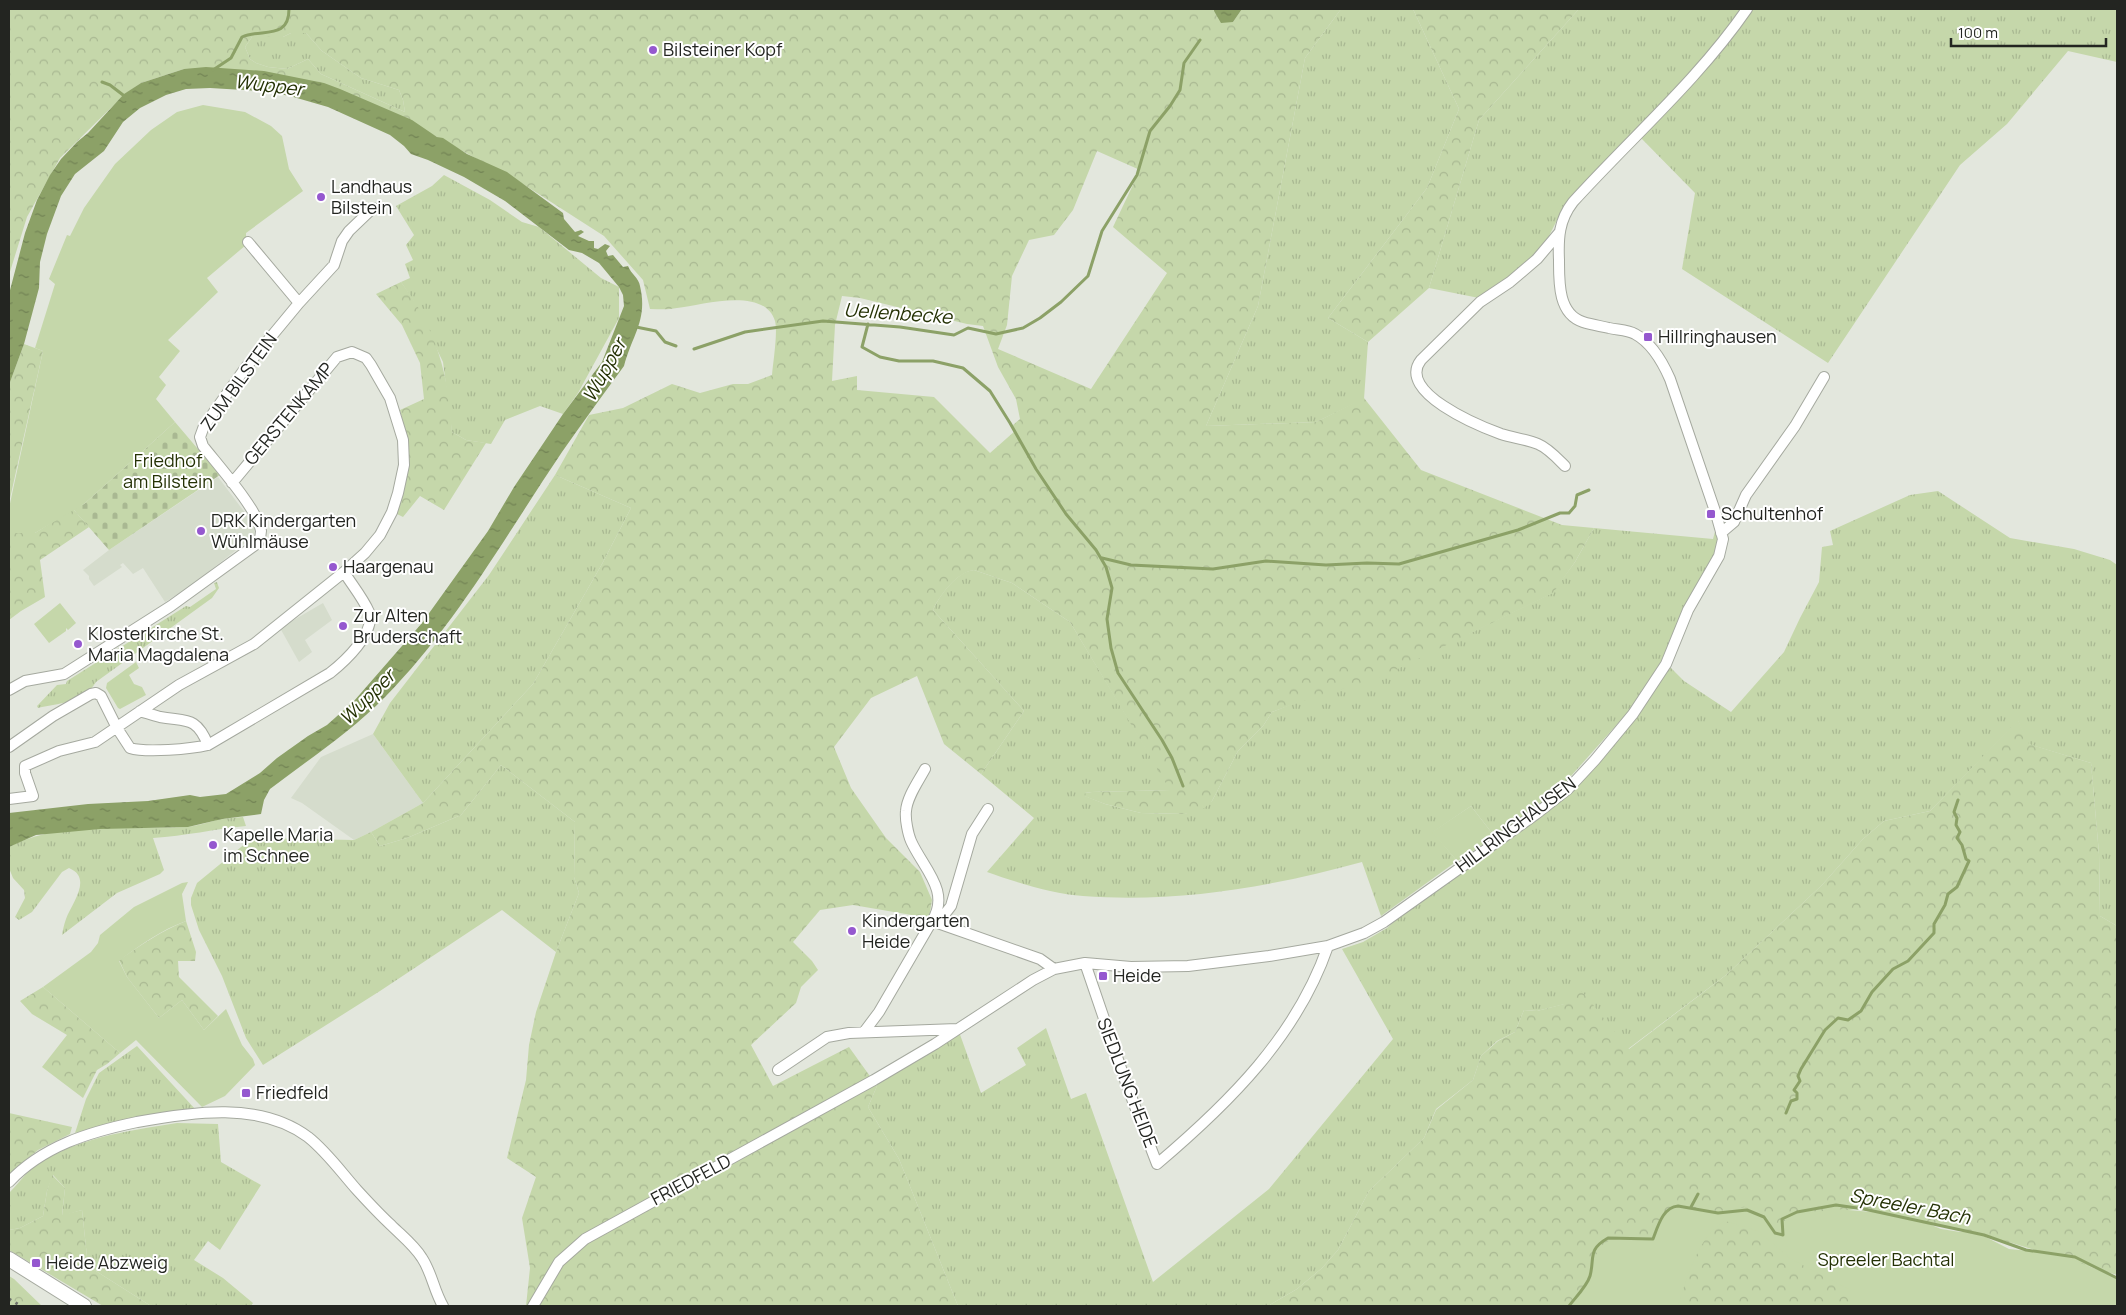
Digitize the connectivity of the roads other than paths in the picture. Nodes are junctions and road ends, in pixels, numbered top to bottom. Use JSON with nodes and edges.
{"nodes":[{"id":1,"x":1747,"y":9,"type":"edge"},
{"id":2,"x":373,"y":208,"type":"dead end"},
{"id":3,"x":1559,"y":233,"type":"junction"},
{"id":4,"x":248,"y":242,"type":"dead end"},
{"id":5,"x":299,"y":303,"type":"junction"},
{"id":6,"x":1824,"y":377,"type":"dead end"},
{"id":7,"x":1565,"y":466,"type":"dead end"},
{"id":8,"x":232,"y":483,"type":"junction"},
{"id":9,"x":1722,"y":534,"type":"junction"},
{"id":10,"x":344,"y":572,"type":"junction"},
{"id":11,"x":9,"y":690,"type":"edge"},
{"id":12,"x":140,"y":711,"type":"junction"},
{"id":13,"x":117,"y":728,"type":"junction"},
{"id":14,"x":208,"y":745,"type":"junction"},
{"id":15,"x":9,"y":748,"type":"edge"},
{"id":16,"x":925,"y":769,"type":"dead end"},
{"id":17,"x":9,"y":799,"type":"edge"},
{"id":18,"x":988,"y":809,"type":"dead end"},
{"id":19,"x":932,"y":921,"type":"junction"},
{"id":20,"x":1328,"y":946,"type":"junction"},
{"id":21,"x":1085,"y":963,"type":"junction"},
{"id":22,"x":1054,"y":969,"type":"junction"},
{"id":23,"x":958,"y":1029,"type":"junction"},
{"id":24,"x":864,"y":1032,"type":"junction"},
{"id":25,"x":778,"y":1070,"type":"dead end"},
{"id":26,"x":9,"y":1182,"type":"edge"},
{"id":27,"x":9,"y":1259,"type":"edge"},
{"id":28,"x":84,"y":1306,"type":"edge"},
{"id":29,"x":443,"y":1306,"type":"edge"},
{"id":30,"x":532,"y":1306,"type":"edge"}],
"edges":[{"from":1,"to":3,"type":"street"},
{"from":2,"to":5,"type":"street","name":"ZUM BILSTEIN"},
{"from":3,"to":7,"type":"street"},
{"from":3,"to":9,"type":"street"},
{"from":4,"to":5,"type":"street"},
{"from":5,"to":8,"type":"street","name":"ZUM BILSTEIN"},
{"from":6,"to":9,"type":"street"},
{"from":8,"to":10,"type":"street","name":"GERSTENKAMP"},
{"from":8,"to":11,"type":"street","name":"ZUM BILSTEIN"},
{"from":9,"to":20,"type":"street","name":"HILLRINGHAUSEN"},
{"from":10,"to":12,"type":"street"},
{"from":10,"to":14,"type":"street"},
{"from":12,"to":13,"type":"street"},
{"from":12,"to":14,"type":"street"},
{"from":13,"to":14,"type":"street"},
{"from":13,"to":15,"type":"street"},
{"from":13,"to":17,"type":"street"},
{"from":16,"to":19,"type":"street"},
{"from":18,"to":19,"type":"street"},
{"from":19,"to":22,"type":"street"},
{"from":19,"to":24,"type":"street"},
{"from":20,"to":21,"type":"street"},
{"from":20,"to":21,"type":"street","name":"SIEDLUNG HEIDE"},
{"from":21,"to":22,"type":"street"},
{"from":22,"to":23,"type":"street"},
{"from":23,"to":24,"type":"street"},
{"from":23,"to":30,"type":"street","name":"FRIEDFELD"},
{"from":24,"to":25,"type":"street"},
{"from":26,"to":29,"type":"street"},
{"from":27,"to":28,"type":"main road"}]}
